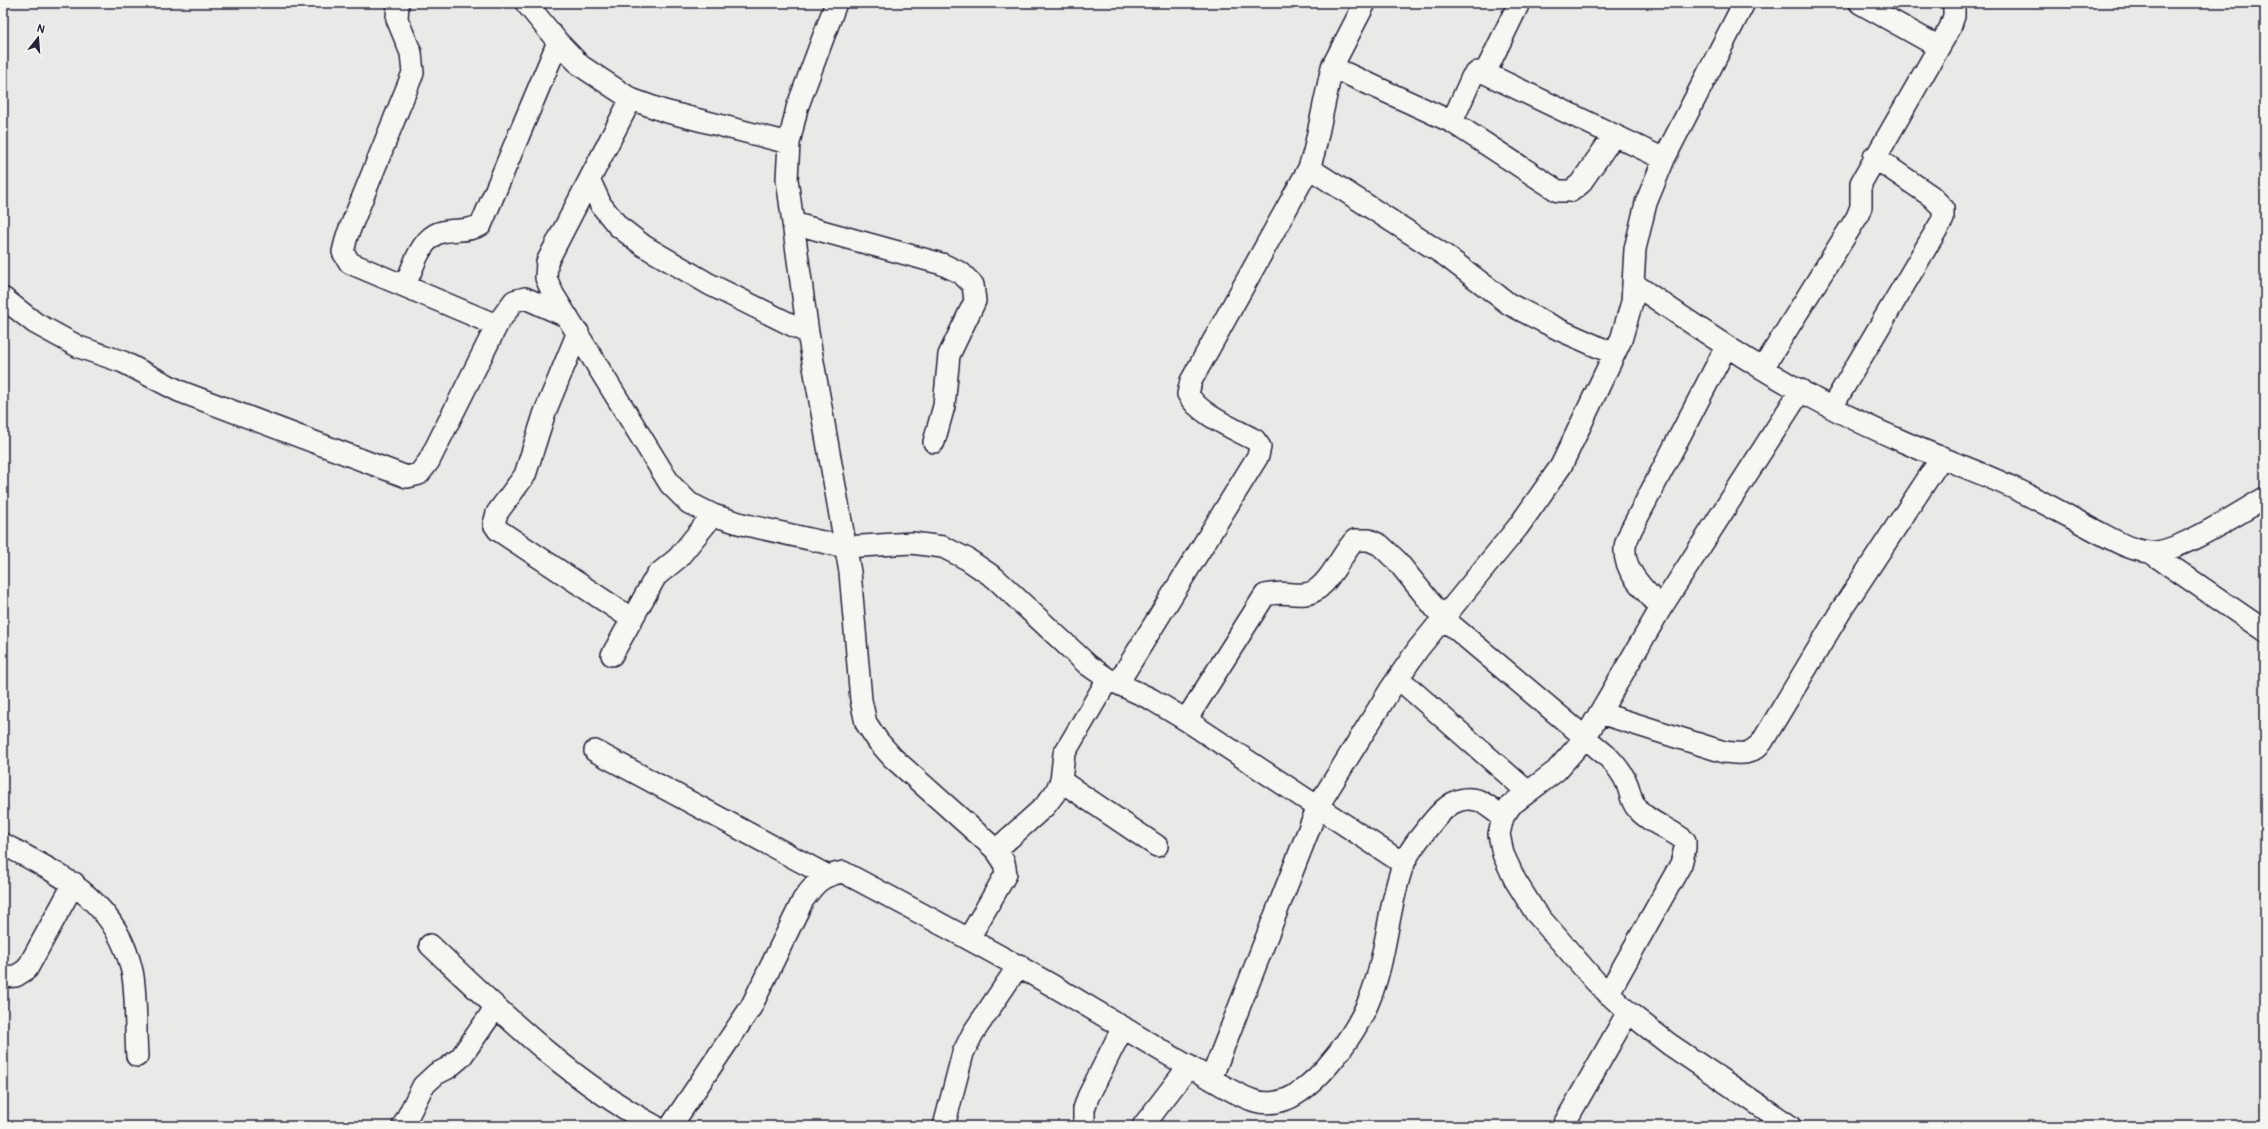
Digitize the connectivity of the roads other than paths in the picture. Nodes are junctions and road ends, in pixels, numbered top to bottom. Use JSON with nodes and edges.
{"nodes":[{"id":1,"x":398,"y":3,"type":"edge"},
{"id":2,"x":526,"y":3,"type":"edge"},
{"id":3,"x":836,"y":3,"type":"edge"},
{"id":4,"x":1365,"y":3,"type":"edge"},
{"id":5,"x":1519,"y":3,"type":"edge"},
{"id":6,"x":1744,"y":3,"type":"edge"},
{"id":7,"x":1860,"y":3,"type":"edge"},
{"id":8,"x":1954,"y":3,"type":"edge"},
{"id":9,"x":558,"y":42,"type":"junction"},
{"id":10,"x":1939,"y":47,"type":"junction"},
{"id":11,"x":1332,"y":66,"type":"junction"},
{"id":12,"x":1485,"y":72,"type":"junction"},
{"id":13,"x":631,"y":99,"type":"junction"},
{"id":14,"x":1452,"y":122,"type":"junction"},
{"id":15,"x":1614,"y":134,"type":"junction"},
{"id":16,"x":789,"y":143,"type":"junction"},
{"id":17,"x":1874,"y":157,"type":"junction"},
{"id":18,"x":1664,"y":159,"type":"junction"},
{"id":19,"x":1309,"y":168,"type":"junction"},
{"id":20,"x":590,"y":181,"type":"junction"},
{"id":21,"x":793,"y":223,"type":"junction"},
{"id":22,"x":1633,"y":283,"type":"junction"},
{"id":23,"x":405,"y":286,"type":"junction"},
{"id":24,"x":3,"y":298,"type":"edge"},
{"id":25,"x":498,"y":323,"type":"junction"},
{"id":26,"x":574,"y":325,"type":"junction"},
{"id":27,"x":808,"y":333,"type":"junction"},
{"id":28,"x":1726,"y":347,"type":"junction"},
{"id":29,"x":1614,"y":354,"type":"junction"},
{"id":30,"x":1763,"y":368,"type":"junction"},
{"id":31,"x":1801,"y":390,"type":"junction"},
{"id":32,"x":1832,"y":407,"type":"junction"},
{"id":33,"x":934,"y":442,"type":"dead end"},
{"id":34,"x":1942,"y":457,"type":"junction"},
{"id":35,"x":2265,"y":498,"type":"edge"},
{"id":36,"x":713,"y":515,"type":"junction"},
{"id":37,"x":845,"y":547,"type":"junction"},
{"id":38,"x":2150,"y":552,"type":"junction"},
{"id":39,"x":1662,"y":608,"type":"junction"},
{"id":40,"x":1443,"y":618,"type":"junction"},
{"id":41,"x":632,"y":619,"type":"junction"},
{"id":42,"x":2265,"y":631,"type":"edge"},
{"id":43,"x":612,"y":655,"type":"dead end"},
{"id":44,"x":1398,"y":678,"type":"junction"},
{"id":45,"x":1113,"y":681,"type":"junction"},
{"id":46,"x":1600,"y":713,"type":"junction"},
{"id":47,"x":1186,"y":720,"type":"junction"},
{"id":48,"x":1585,"y":738,"type":"junction"},
{"id":49,"x":595,"y":751,"type":"dead end"},
{"id":50,"x":1061,"y":781,"type":"junction"},
{"id":51,"x":1528,"y":792,"type":"junction"},
{"id":52,"x":1318,"y":806,"type":"junction"},
{"id":53,"x":1503,"y":817,"type":"junction"},
{"id":54,"x":3,"y":844,"type":"edge"},
{"id":55,"x":1157,"y":846,"type":"dead end"},
{"id":56,"x":996,"y":850,"type":"junction"},
{"id":57,"x":1404,"y":864,"type":"junction"},
{"id":58,"x":826,"y":875,"type":"junction"},
{"id":59,"x":74,"y":883,"type":"junction"},
{"id":60,"x":969,"y":938,"type":"junction"},
{"id":61,"x":430,"y":945,"type":"dead end"},
{"id":62,"x":1019,"y":965,"type":"junction"},
{"id":63,"x":3,"y":977,"type":"edge"},
{"id":64,"x":1608,"y":994,"type":"junction"},
{"id":65,"x":496,"y":1007,"type":"junction"},
{"id":66,"x":1628,"y":1012,"type":"junction"},
{"id":67,"x":1123,"y":1027,"type":"junction"},
{"id":68,"x":137,"y":1056,"type":"dead end"},
{"id":69,"x":1189,"y":1066,"type":"junction"},
{"id":70,"x":1211,"y":1079,"type":"junction"},
{"id":71,"x":403,"y":1126,"type":"edge"},
{"id":72,"x":655,"y":1126,"type":"edge"},
{"id":73,"x":671,"y":1126,"type":"edge"},
{"id":74,"x":944,"y":1126,"type":"edge"},
{"id":75,"x":1084,"y":1126,"type":"edge"},
{"id":76,"x":1143,"y":1126,"type":"edge"},
{"id":77,"x":1564,"y":1126,"type":"edge"},
{"id":78,"x":1790,"y":1126,"type":"edge"}],
"edges":[{"from":1,"to":23,"type":"street"},
{"from":2,"to":9,"type":"street"},
{"from":3,"to":16,"type":"street"},
{"from":4,"to":11,"type":"street"},
{"from":5,"to":12,"type":"street"},
{"from":6,"to":18,"type":"street"},
{"from":7,"to":10,"type":"street"},
{"from":8,"to":10,"type":"street"},
{"from":9,"to":13,"type":"street"},
{"from":9,"to":23,"type":"street"},
{"from":10,"to":17,"type":"street"},
{"from":11,"to":14,"type":"street"},
{"from":11,"to":19,"type":"street"},
{"from":12,"to":14,"type":"street"},
{"from":12,"to":15,"type":"street"},
{"from":13,"to":16,"type":"street"},
{"from":13,"to":20,"type":"street"},
{"from":14,"to":15,"type":"street"},
{"from":15,"to":18,"type":"street"},
{"from":16,"to":21,"type":"street"},
{"from":17,"to":30,"type":"street"},
{"from":17,"to":32,"type":"street"},
{"from":18,"to":22,"type":"street"},
{"from":19,"to":29,"type":"street"},
{"from":19,"to":45,"type":"street"},
{"from":20,"to":26,"type":"street"},
{"from":20,"to":27,"type":"street"},
{"from":21,"to":27,"type":"street"},
{"from":21,"to":33,"type":"street"},
{"from":22,"to":28,"type":"street"},
{"from":22,"to":29,"type":"street"},
{"from":23,"to":25,"type":"street"},
{"from":24,"to":25,"type":"street"},
{"from":25,"to":26,"type":"street"},
{"from":26,"to":36,"type":"street"},
{"from":26,"to":41,"type":"street"},
{"from":27,"to":37,"type":"street"},
{"from":28,"to":30,"type":"street"},
{"from":28,"to":39,"type":"street"},
{"from":29,"to":40,"type":"street"},
{"from":30,"to":31,"type":"street"},
{"from":31,"to":32,"type":"street"},
{"from":31,"to":39,"type":"street"},
{"from":32,"to":34,"type":"street"},
{"from":34,"to":38,"type":"street"},
{"from":34,"to":46,"type":"street"},
{"from":35,"to":38,"type":"street"},
{"from":36,"to":37,"type":"street"},
{"from":36,"to":41,"type":"street"},
{"from":37,"to":45,"type":"street"},
{"from":37,"to":56,"type":"street"},
{"from":38,"to":42,"type":"street"},
{"from":39,"to":46,"type":"street"},
{"from":40,"to":44,"type":"street"},
{"from":40,"to":47,"type":"street"},
{"from":40,"to":48,"type":"street"},
{"from":41,"to":43,"type":"street"},
{"from":44,"to":51,"type":"street"},
{"from":44,"to":52,"type":"street"},
{"from":45,"to":47,"type":"street"},
{"from":45,"to":50,"type":"street"},
{"from":46,"to":48,"type":"street"},
{"from":47,"to":52,"type":"street"},
{"from":48,"to":51,"type":"street"},
{"from":48,"to":64,"type":"street"},
{"from":49,"to":58,"type":"street"},
{"from":50,"to":55,"type":"street"},
{"from":50,"to":56,"type":"street"},
{"from":51,"to":53,"type":"street"},
{"from":52,"to":57,"type":"street"},
{"from":52,"to":70,"type":"street"},
{"from":53,"to":57,"type":"street"},
{"from":53,"to":64,"type":"street"},
{"from":54,"to":59,"type":"street"},
{"from":56,"to":60,"type":"street"},
{"from":57,"to":70,"type":"street"},
{"from":58,"to":60,"type":"street"},
{"from":58,"to":73,"type":"street"},
{"from":59,"to":63,"type":"street"},
{"from":59,"to":68,"type":"street"},
{"from":60,"to":62,"type":"street"},
{"from":61,"to":65,"type":"street"},
{"from":62,"to":67,"type":"street"},
{"from":62,"to":74,"type":"street"},
{"from":64,"to":66,"type":"street"},
{"from":65,"to":71,"type":"street"},
{"from":65,"to":72,"type":"street"},
{"from":66,"to":77,"type":"street"},
{"from":66,"to":78,"type":"street"},
{"from":67,"to":69,"type":"street"},
{"from":67,"to":75,"type":"street"},
{"from":69,"to":70,"type":"street"},
{"from":69,"to":76,"type":"street"}]}
